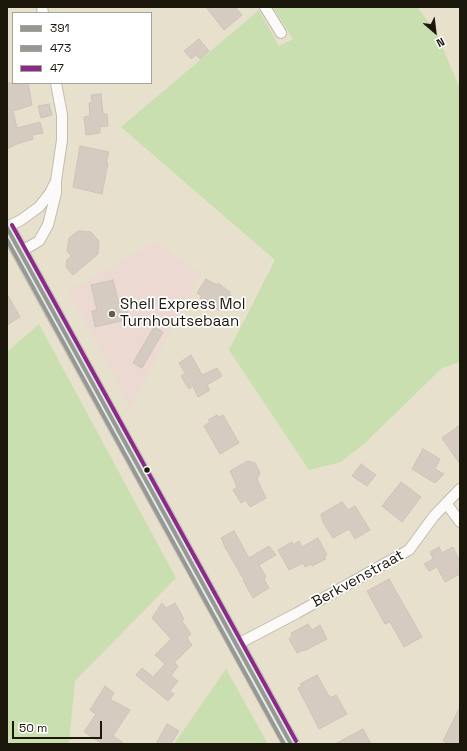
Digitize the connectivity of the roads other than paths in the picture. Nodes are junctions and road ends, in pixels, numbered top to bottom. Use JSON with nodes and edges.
{"nodes":[{"id":1,"x":266,"y":7,"type":"edge"},
{"id":2,"x":281,"y":34,"type":"dead end"},
{"id":3,"x":56,"y":84,"type":"edge"},
{"id":4,"x":56,"y":181,"type":"junction"},
{"id":5,"x":7,"y":228,"type":"edge"},
{"id":6,"x":20,"y":252,"type":"junction"},
{"id":7,"x":460,"y":489,"type":"edge"},
{"id":8,"x":446,"y":502,"type":"junction"},
{"id":9,"x":460,"y":522,"type":"edge"},
{"id":10,"x":236,"y":645,"type":"junction"},
{"id":11,"x":291,"y":744,"type":"edge"}],
"edges":[{"from":1,"to":2,"type":"street"},
{"from":3,"to":4,"type":"street"},
{"from":4,"to":5,"type":"street"},
{"from":4,"to":6,"type":"street"},
{"from":5,"to":6,"type":"main road"},
{"from":6,"to":10,"type":"main road"},
{"from":7,"to":8,"type":"street","name":"Berkvenstraat"},
{"from":8,"to":9,"type":"street"},
{"from":8,"to":10,"type":"street","name":"Berkvenstraat"},
{"from":10,"to":11,"type":"main road"}]}
